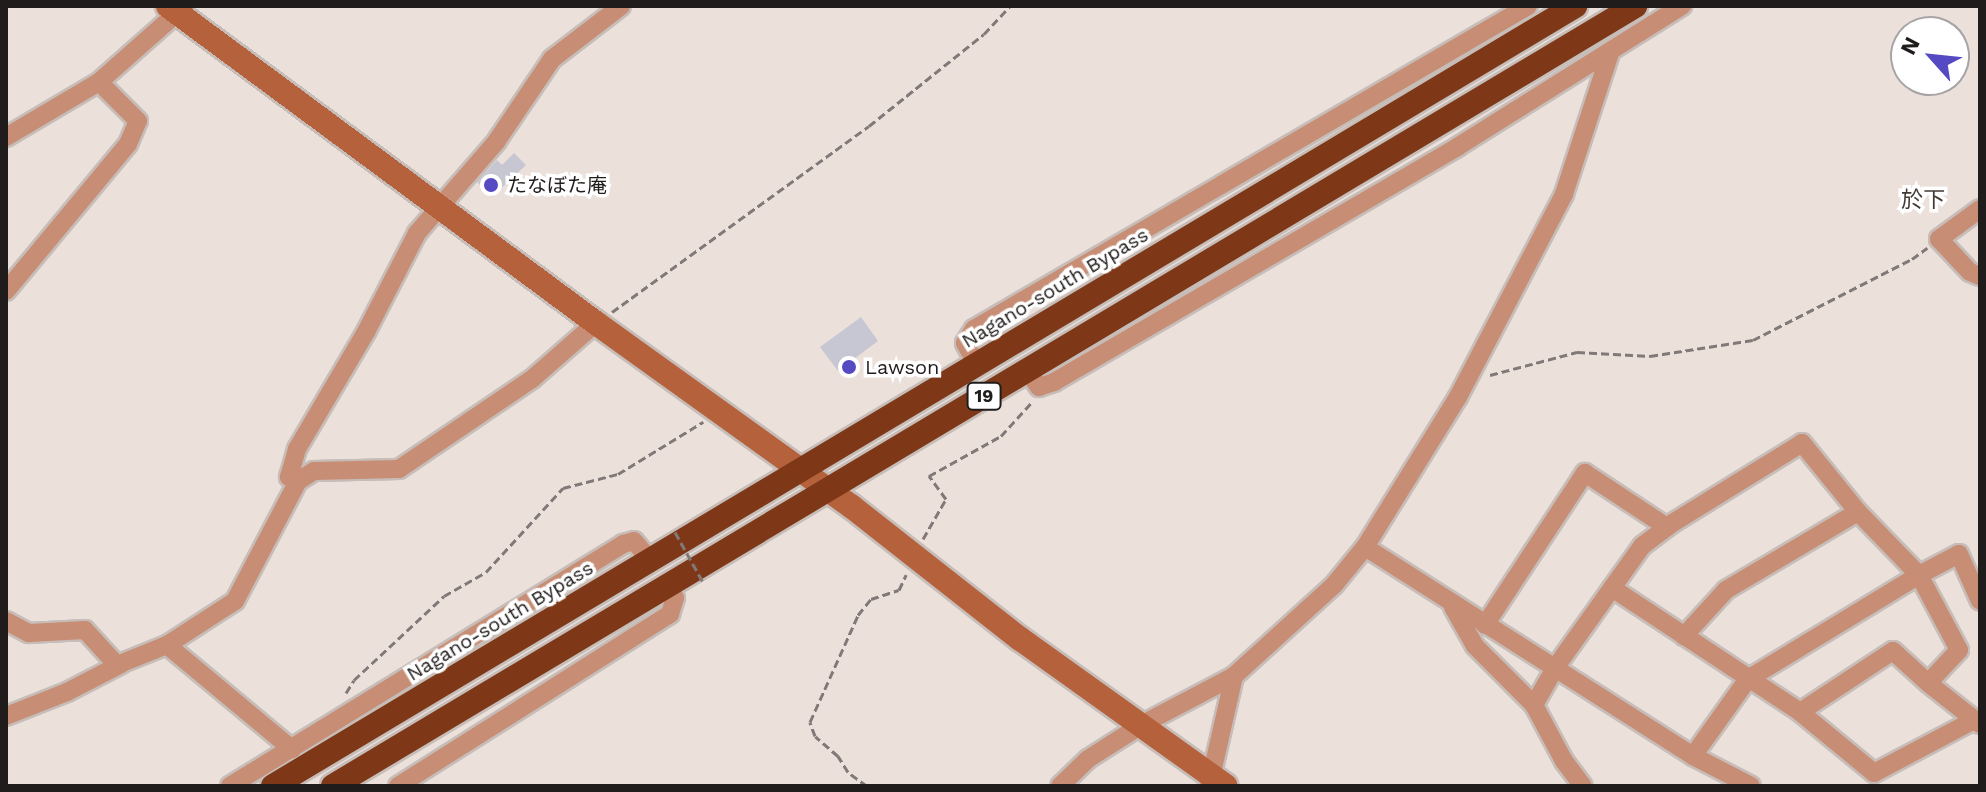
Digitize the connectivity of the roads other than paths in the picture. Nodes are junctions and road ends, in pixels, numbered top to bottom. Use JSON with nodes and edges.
{"nodes":[{"id":1,"x":621,"y":6,"type":"edge"},
{"id":2,"x":1528,"y":6,"type":"edge"},
{"id":3,"x":1575,"y":6,"type":"edge"},
{"id":4,"x":1635,"y":6,"type":"edge"},
{"id":5,"x":1682,"y":6,"type":"edge"},
{"id":6,"x":177,"y":8,"type":"edge"},
{"id":7,"x":1611,"y":50,"type":"junction"},
{"id":8,"x":1411,"y":73,"type":"junction"},
{"id":9,"x":99,"y":82,"type":"junction"},
{"id":10,"x":1424,"y":96,"type":"junction"},
{"id":11,"x":1441,"y":122,"type":"junction"},
{"id":12,"x":6,"y":137,"type":"edge"},
{"id":13,"x":1457,"y":147,"type":"junction"},
{"id":14,"x":438,"y":206,"type":"junction"},
{"id":15,"x":1980,"y":209,"type":"edge"},
{"id":16,"x":1980,"y":276,"type":"edge"},
{"id":17,"x":6,"y":291,"type":"edge"},
{"id":18,"x":596,"y":323,"type":"junction"},
{"id":19,"x":976,"y":363,"type":"junction"},
{"id":20,"x":1033,"y":379,"type":"junction"},
{"id":21,"x":800,"y":471,"type":"junction"},
{"id":22,"x":298,"y":481,"type":"junction"},
{"id":23,"x":827,"y":490,"type":"junction"},
{"id":24,"x":1858,"y":512,"type":"junction"},
{"id":25,"x":1667,"y":527,"type":"junction"},
{"id":26,"x":1365,"y":547,"type":"junction"},
{"id":27,"x":650,"y":560,"type":"junction"},
{"id":28,"x":1919,"y":575,"type":"junction"},
{"id":29,"x":1975,"y":576,"type":"edge"},
{"id":30,"x":668,"y":586,"type":"junction"},
{"id":31,"x":1612,"y":588,"type":"junction"},
{"id":32,"x":1450,"y":601,"type":"junction"},
{"id":33,"x":1980,"y":601,"type":"edge"},
{"id":34,"x":6,"y":621,"type":"edge"},
{"id":35,"x":1485,"y":625,"type":"junction"},
{"id":36,"x":1684,"y":636,"type":"junction"},
{"id":37,"x":167,"y":645,"type":"junction"},
{"id":38,"x":121,"y":664,"type":"junction"},
{"id":39,"x":1555,"y":668,"type":"junction"},
{"id":40,"x":1234,"y":676,"type":"junction"},
{"id":41,"x":1748,"y":679,"type":"junction"},
{"id":42,"x":1928,"y":683,"type":"junction"},
{"id":43,"x":1534,"y":705,"type":"junction"},
{"id":44,"x":1800,"y":712,"type":"junction"},
{"id":45,"x":6,"y":716,"type":"edge"},
{"id":46,"x":1977,"y":722,"type":"edge"},
{"id":47,"x":1143,"y":724,"type":"junction"},
{"id":48,"x":292,"y":749,"type":"junction"},
{"id":49,"x":1693,"y":756,"type":"junction"},
{"id":50,"x":1867,"y":780,"type":"edge"},
{"id":51,"x":1216,"y":783,"type":"edge"},
{"id":52,"x":230,"y":786,"type":"edge"},
{"id":53,"x":273,"y":786,"type":"edge"},
{"id":54,"x":333,"y":786,"type":"edge"},
{"id":55,"x":398,"y":786,"type":"edge"},
{"id":56,"x":1060,"y":786,"type":"edge"},
{"id":57,"x":1583,"y":786,"type":"edge"},
{"id":58,"x":1750,"y":786,"type":"edge"}],
"edges":[{"from":1,"to":14,"type":"street"},
{"from":2,"to":8,"type":"street"},
{"from":3,"to":10,"type":"highway","name":"Nagano-south Bypass","number":"19"},
{"from":4,"to":11,"type":"highway","number":"19"},
{"from":5,"to":7,"type":"street"},
{"from":6,"to":9,"type":"street"},
{"from":6,"to":14,"type":"street"},
{"from":7,"to":13,"type":"street"},
{"from":7,"to":26,"type":"street"},
{"from":8,"to":10,"type":"street"},
{"from":8,"to":19,"type":"street"},
{"from":9,"to":12,"type":"street"},
{"from":9,"to":17,"type":"street"},
{"from":10,"to":19,"type":"highway","name":"Nagano-south Bypass","number":"19"},
{"from":11,"to":13,"type":"street"},
{"from":11,"to":20,"type":"highway","number":"19"},
{"from":13,"to":20,"type":"street"},
{"from":14,"to":18,"type":"street"},
{"from":14,"to":22,"type":"street"},
{"from":15,"to":16,"type":"street"},
{"from":18,"to":21,"type":"street"},
{"from":18,"to":22,"type":"street"},
{"from":19,"to":21,"type":"highway","name":"Nagano-south Bypass","number":"19"},
{"from":20,"to":23,"type":"highway","number":"19"},
{"from":21,"to":23,"type":"street"},
{"from":21,"to":27,"type":"highway","name":"Nagano-south Bypass","number":"19"},
{"from":22,"to":37,"type":"street"},
{"from":23,"to":30,"type":"highway","number":"19"},
{"from":23,"to":47,"type":"street"},
{"from":24,"to":25,"type":"street"},
{"from":24,"to":28,"type":"street"},
{"from":24,"to":36,"type":"street"},
{"from":25,"to":31,"type":"street"},
{"from":25,"to":35,"type":"street"},
{"from":26,"to":32,"type":"street"},
{"from":26,"to":40,"type":"street"},
{"from":27,"to":48,"type":"street"},
{"from":27,"to":53,"type":"highway","name":"Nagano-south Bypass","number":"19"},
{"from":28,"to":29,"type":"street"},
{"from":28,"to":41,"type":"street"},
{"from":28,"to":42,"type":"street"},
{"from":29,"to":33,"type":"street"},
{"from":30,"to":54,"type":"highway","number":"19"},
{"from":30,"to":55,"type":"street"},
{"from":31,"to":36,"type":"street"},
{"from":31,"to":39,"type":"street"},
{"from":32,"to":35,"type":"street"},
{"from":32,"to":43,"type":"street"},
{"from":34,"to":38,"type":"street"},
{"from":35,"to":39,"type":"street"},
{"from":36,"to":41,"type":"street"},
{"from":37,"to":38,"type":"street"},
{"from":37,"to":48,"type":"street"},
{"from":38,"to":45,"type":"street"},
{"from":39,"to":43,"type":"street"},
{"from":39,"to":49,"type":"street"},
{"from":40,"to":47,"type":"street"},
{"from":40,"to":51,"type":"street"},
{"from":41,"to":44,"type":"street"},
{"from":41,"to":49,"type":"street"},
{"from":42,"to":44,"type":"street"},
{"from":42,"to":46,"type":"street"},
{"from":43,"to":57,"type":"street"},
{"from":44,"to":50,"type":"street"},
{"from":46,"to":50,"type":"street"},
{"from":47,"to":51,"type":"street"},
{"from":47,"to":56,"type":"street"},
{"from":48,"to":52,"type":"street"},
{"from":49,"to":58,"type":"street"}]}
